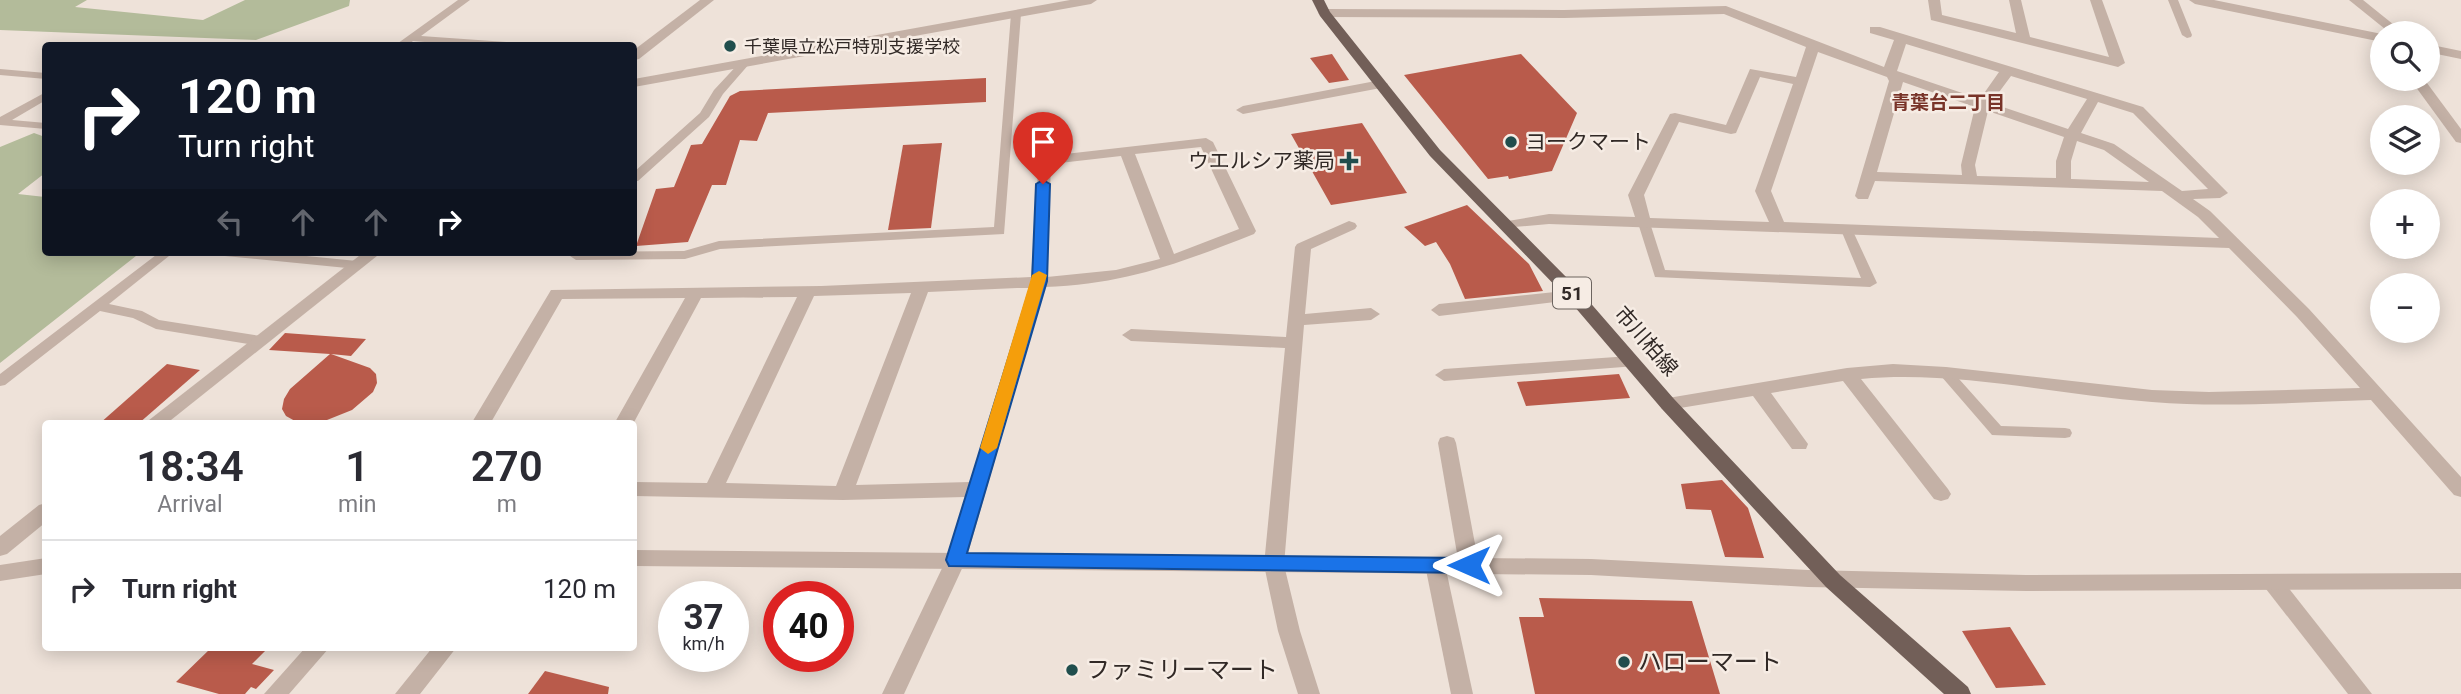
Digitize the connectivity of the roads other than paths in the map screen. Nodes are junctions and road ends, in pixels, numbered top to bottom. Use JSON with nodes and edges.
{"nodes":[{"id":1,"x":465,"y":0,"type":"edge"},
{"id":2,"x":708,"y":0,"type":"edge"},
{"id":3,"x":1091,"y":0,"type":"edge"},
{"id":4,"x":1501,"y":0,"type":"edge"},
{"id":5,"x":1653,"y":0,"type":"edge"},
{"id":6,"x":1934,"y":0,"type":"edge"},
{"id":7,"x":2015,"y":0,"type":"edge"},
{"id":8,"x":2096,"y":0,"type":"edge"},
{"id":9,"x":2173,"y":0,"type":"edge"},
{"id":10,"x":2195,"y":0,"type":"edge"},
{"id":11,"x":2355,"y":0,"type":"edge"},
{"id":12,"x":1321,"y":6,"type":"edge"},
{"id":13,"x":1375,"y":6,"type":"edge"},
{"id":14,"x":1565,"y":7,"type":"edge"},
{"id":15,"x":1678,"y":12,"type":"junction"},
{"id":16,"x":1509,"y":13,"type":"junction"},
{"id":17,"x":1016,"y":14,"type":"junction"},
{"id":18,"x":2382,"y":21,"type":"edge"},
{"id":19,"x":1875,"y":30,"type":"dead end"},
{"id":20,"x":2187,"y":35,"type":"dead end"},
{"id":21,"x":2370,"y":36,"type":"edge"},
{"id":22,"x":409,"y":38,"type":"junction"},
{"id":23,"x":1901,"y":39,"type":"junction"},
{"id":24,"x":2024,"y":39,"type":"junction"},
{"id":25,"x":404,"y":42,"type":"edge"},
{"id":26,"x":466,"y":42,"type":"edge"},
{"id":27,"x":1813,"y":46,"type":"junction"},
{"id":28,"x":2440,"y":51,"type":"edge"},
{"id":29,"x":637,"y":53,"type":"edge"},
{"id":30,"x":2461,"y":55,"type":"edge"},
{"id":31,"x":745,"y":64,"type":"junction"},
{"id":32,"x":2007,"y":71,"type":"junction"},
{"id":33,"x":0,"y":72,"type":"edge"},
{"id":34,"x":42,"y":75,"type":"edge"},
{"id":35,"x":1893,"y":75,"type":"junction"},
{"id":36,"x":637,"y":82,"type":"edge"},
{"id":37,"x":1801,"y":82,"type":"junction"},
{"id":38,"x":1381,"y":84,"type":"junction"},
{"id":39,"x":2426,"y":91,"type":"edge"},
{"id":40,"x":42,"y":97,"type":"edge"},
{"id":41,"x":2094,"y":98,"type":"junction"},
{"id":42,"x":1983,"y":104,"type":"junction"},
{"id":43,"x":1243,"y":110,"type":"dead end"},
{"id":44,"x":0,"y":122,"type":"edge"},
{"id":45,"x":42,"y":126,"type":"edge"},
{"id":46,"x":2072,"y":133,"type":"junction"},
{"id":47,"x":2461,"y":139,"type":"edge"},
{"id":48,"x":1127,"y":152,"type":"junction"},
{"id":49,"x":637,"y":175,"type":"edge"},
{"id":50,"x":1868,"y":176,"type":"junction"},
{"id":51,"x":1971,"y":181,"type":"junction"},
{"id":52,"x":2064,"y":184,"type":"junction"},
{"id":53,"x":2171,"y":191,"type":"junction"},
{"id":54,"x":1863,"y":196,"type":"dead end"},
{"id":55,"x":1644,"y":223,"type":"junction"},
{"id":56,"x":1508,"y":225,"type":"junction"},
{"id":57,"x":1349,"y":226,"type":"dead end"},
{"id":58,"x":1779,"y":228,"type":"junction"},
{"id":59,"x":1847,"y":230,"type":"junction"},
{"id":60,"x":2233,"y":243,"type":"junction"},
{"id":61,"x":637,"y":255,"type":"edge"},
{"id":62,"x":163,"y":256,"type":"edge"},
{"id":63,"x":266,"y":256,"type":"edge"},
{"id":64,"x":369,"y":256,"type":"edge"},
{"id":65,"x":1168,"y":260,"type":"junction"},
{"id":66,"x":357,"y":265,"type":"junction"},
{"id":67,"x":1039,"y":281,"type":"junction"},
{"id":68,"x":921,"y":288,"type":"junction"},
{"id":69,"x":808,"y":292,"type":"junction"},
{"id":70,"x":696,"y":293,"type":"junction"},
{"id":71,"x":1574,"y":295,"type":"junction"},
{"id":72,"x":98,"y":306,"type":"junction"},
{"id":73,"x":1439,"y":310,"type":"dead end"},
{"id":74,"x":1371,"y":314,"type":"dead end"},
{"id":75,"x":1296,"y":320,"type":"junction"},
{"id":76,"x":1131,"y":335,"type":"dead end"},
{"id":77,"x":260,"y":341,"type":"junction"},
{"id":78,"x":1294,"y":343,"type":"junction"},
{"id":79,"x":1630,"y":362,"type":"junction"},
{"id":80,"x":1946,"y":373,"type":"junction"},
{"id":81,"x":1847,"y":374,"type":"junction"},
{"id":82,"x":1444,"y":375,"type":"dead end"},
{"id":83,"x":0,"y":381,"type":"edge"},
{"id":84,"x":1758,"y":389,"type":"junction"},
{"id":85,"x":2374,"y":394,"type":"junction"},
{"id":86,"x":1668,"y":404,"type":"junction"},
{"id":87,"x":158,"y":420,"type":"edge"},
{"id":88,"x":482,"y":420,"type":"edge"},
{"id":89,"x":625,"y":420,"type":"edge"},
{"id":90,"x":2065,"y":433,"type":"dead end"},
{"id":91,"x":1447,"y":443,"type":"dead end"},
{"id":92,"x":1799,"y":444,"type":"dead end"},
{"id":93,"x":637,"y":489,"type":"edge"},
{"id":94,"x":976,"y":489,"type":"junction"},
{"id":95,"x":713,"y":490,"type":"junction"},
{"id":96,"x":2461,"y":491,"type":"edge"},
{"id":97,"x":843,"y":493,"type":"junction"},
{"id":98,"x":1941,"y":494,"type":"dead end"},
{"id":99,"x":42,"y":513,"type":"edge"},
{"id":100,"x":0,"y":548,"type":"edge"},
{"id":101,"x":637,"y":558,"type":"edge"},
{"id":102,"x":956,"y":560,"type":"junction"},
{"id":103,"x":1274,"y":565,"type":"junction"},
{"id":104,"x":1434,"y":565,"type":"junction"},
{"id":105,"x":1469,"y":565,"type":"junction"},
{"id":106,"x":42,"y":567,"type":"edge"},
{"id":107,"x":0,"y":573,"type":"edge"},
{"id":108,"x":1833,"y":581,"type":"junction"},
{"id":109,"x":2461,"y":582,"type":"edge"},
{"id":110,"x":2273,"y":583,"type":"junction"},
{"id":111,"x":315,"y":651,"type":"edge"},
{"id":112,"x":442,"y":651,"type":"edge"},
{"id":113,"x":275,"y":694,"type":"edge"},
{"id":114,"x":406,"y":694,"type":"edge"},
{"id":115,"x":893,"y":694,"type":"edge"},
{"id":116,"x":1309,"y":694,"type":"edge"},
{"id":117,"x":1462,"y":694,"type":"edge"},
{"id":118,"x":1959,"y":694,"type":"edge"},
{"id":119,"x":2361,"y":694,"type":"edge"}],
"edges":[{"from":1,"to":22,"type":"lane"},
{"from":2,"to":29,"type":"street"},
{"from":3,"to":17,"type":"street"},
{"from":4,"to":16,"type":"street"},
{"from":5,"to":15,"type":"street"},
{"from":6,"to":24,"type":"street"},
{"from":7,"to":24,"type":"street"},
{"from":8,"to":24,"type":"street"},
{"from":9,"to":20,"type":"lane"},
{"from":10,"to":21,"type":"street"},
{"from":11,"to":18,"type":"street"},
{"from":12,"to":13,"type":"street"},
{"from":12,"to":38,"type":"main road","name":"市川柏線","number":"51"},
{"from":13,"to":16,"type":"street"},
{"from":14,"to":15,"type":"street"},
{"from":14,"to":16,"type":"street"},
{"from":15,"to":27,"type":"street"},
{"from":17,"to":31,"type":"street"},
{"from":17,"to":61,"type":"lane"},
{"from":19,"to":23,"type":"street"},
{"from":22,"to":25,"type":"lane"},
{"from":22,"to":26,"type":"lane"},
{"from":23,"to":32,"type":"street"},
{"from":23,"to":35,"type":"street"},
{"from":27,"to":35,"type":"street"},
{"from":27,"to":37,"type":"street"},
{"from":28,"to":30,"type":"street"},
{"from":31,"to":36,"type":"street"},
{"from":31,"to":49,"type":"lane"},
{"from":32,"to":41,"type":"street"},
{"from":32,"to":42,"type":"street"},
{"from":33,"to":34,"type":"lane"},
{"from":35,"to":42,"type":"street"},
{"from":35,"to":50,"type":"street"},
{"from":37,"to":55,"type":"street"},
{"from":37,"to":58,"type":"street"},
{"from":38,"to":43,"type":"street"},
{"from":38,"to":56,"type":"main road","name":"市川柏線","number":"51"},
{"from":39,"to":47,"type":"street"},
{"from":40,"to":44,"type":"lane"},
{"from":41,"to":46,"type":"street"},
{"from":41,"to":53,"type":"street"},
{"from":42,"to":46,"type":"street"},
{"from":42,"to":51,"type":"street"},
{"from":44,"to":45,"type":"lane"},
{"from":46,"to":52,"type":"street"},
{"from":46,"to":53,"type":"street"},
{"from":48,"to":65,"type":"street"},
{"from":48,"to":65,"type":"street"},
{"from":48,"to":67,"type":"street"},
{"from":50,"to":51,"type":"street"},
{"from":50,"to":54,"type":"street"},
{"from":51,"to":52,"type":"street"},
{"from":52,"to":53,"type":"street"},
{"from":53,"to":60,"type":"street"},
{"from":55,"to":56,"type":"street"},
{"from":55,"to":58,"type":"street"},
{"from":55,"to":59,"type":"lane"},
{"from":56,"to":71,"type":"main road","name":"市川柏線","number":"51"},
{"from":57,"to":75,"type":"street"},
{"from":58,"to":59,"type":"street"},
{"from":59,"to":60,"type":"street"},
{"from":60,"to":85,"type":"street"},
{"from":62,"to":72,"type":"lane"},
{"from":63,"to":66,"type":"lane"},
{"from":64,"to":66,"type":"street"},
{"from":65,"to":67,"type":"street"},
{"from":66,"to":77,"type":"street"},
{"from":67,"to":68,"type":"street"},
{"from":67,"to":94,"type":"street"},
{"from":68,"to":69,"type":"street"},
{"from":68,"to":97,"type":"street"},
{"from":69,"to":70,"type":"street"},
{"from":69,"to":95,"type":"street"},
{"from":70,"to":88,"type":"street"},
{"from":70,"to":89,"type":"street"},
{"from":71,"to":73,"type":"street"},
{"from":71,"to":79,"type":"main road","name":"市川柏線","number":"51"},
{"from":72,"to":77,"type":"lane"},
{"from":72,"to":83,"type":"lane"},
{"from":74,"to":75,"type":"street"},
{"from":75,"to":78,"type":"street"},
{"from":76,"to":78,"type":"street"},
{"from":77,"to":87,"type":"street"},
{"from":78,"to":103,"type":"street"},
{"from":79,"to":82,"type":"street"},
{"from":79,"to":86,"type":"main road","name":"市川柏線","number":"51"},
{"from":80,"to":81,"type":"street"},
{"from":80,"to":85,"type":"street"},
{"from":80,"to":90,"type":"lane"},
{"from":81,"to":84,"type":"street"},
{"from":81,"to":98,"type":"street"},
{"from":84,"to":86,"type":"street"},
{"from":84,"to":92,"type":"street"},
{"from":85,"to":96,"type":"street"},
{"from":86,"to":108,"type":"main road","name":"市川柏線","number":"51"},
{"from":91,"to":105,"type":"street"},
{"from":93,"to":95,"type":"street"},
{"from":94,"to":97,"type":"street"},
{"from":94,"to":102,"type":"street"},
{"from":95,"to":97,"type":"street"},
{"from":99,"to":100,"type":"street"},
{"from":101,"to":102,"type":"street"},
{"from":102,"to":103,"type":"street"},
{"from":102,"to":115,"type":"street"},
{"from":103,"to":104,"type":"street"},
{"from":103,"to":116,"type":"street"},
{"from":104,"to":105,"type":"street"},
{"from":104,"to":117,"type":"street"},
{"from":105,"to":108,"type":"street"},
{"from":106,"to":107,"type":"street"},
{"from":108,"to":110,"type":"street"},
{"from":108,"to":118,"type":"main road","name":"市川柏線","number":"51"},
{"from":109,"to":110,"type":"street"},
{"from":110,"to":119,"type":"street"},
{"from":111,"to":113,"type":"street"},
{"from":112,"to":114,"type":"street"}]}
